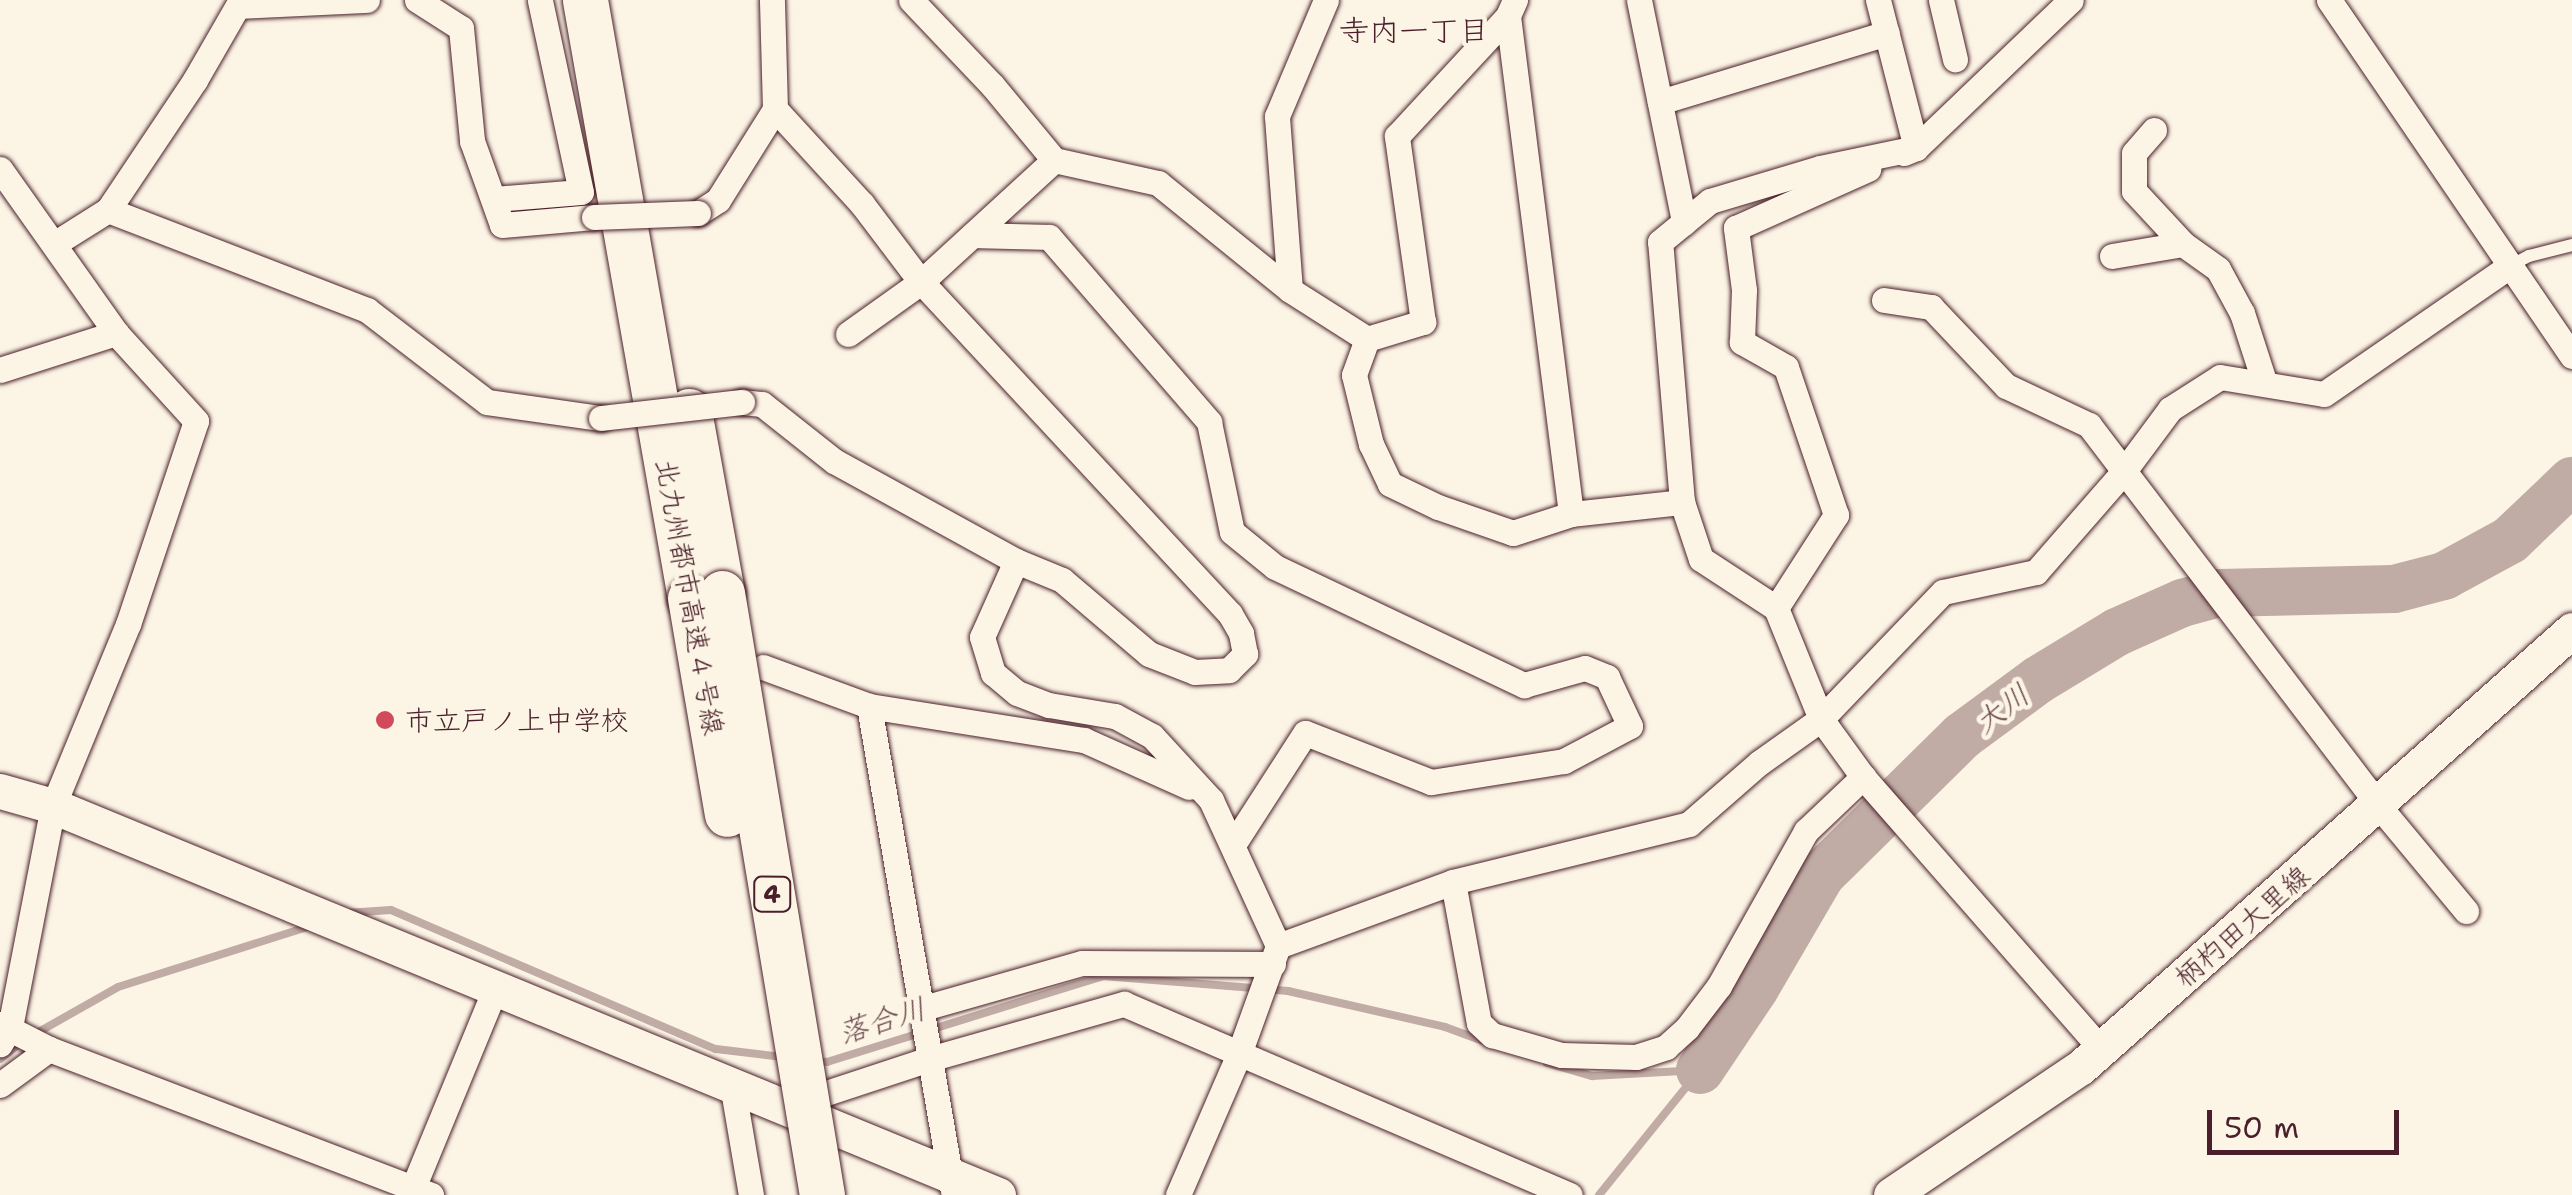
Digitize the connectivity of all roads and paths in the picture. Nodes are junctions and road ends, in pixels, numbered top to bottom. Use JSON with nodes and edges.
{"nodes":[{"id":1,"x":367,"y":0,"type":"edge"},
{"id":2,"x":417,"y":0,"type":"edge"},
{"id":3,"x":540,"y":0,"type":"edge"},
{"id":4,"x":585,"y":0,"type":"edge"},
{"id":5,"x":616,"y":0,"type":"edge"},
{"id":6,"x":772,"y":0,"type":"edge"},
{"id":7,"x":911,"y":0,"type":"edge"},
{"id":8,"x":1326,"y":0,"type":"edge"},
{"id":9,"x":1639,"y":0,"type":"edge"},
{"id":10,"x":1878,"y":0,"type":"edge"},
{"id":11,"x":1941,"y":0,"type":"edge"},
{"id":12,"x":2071,"y":0,"type":"edge"},
{"id":13,"x":2328,"y":0,"type":"edge"},
{"id":14,"x":240,"y":3,"type":"edge"},
{"id":15,"x":1511,"y":8,"type":"edge"},
{"id":16,"x":1887,"y":33,"type":"junction"},
{"id":17,"x":1955,"y":59,"type":"dead end"},
{"id":18,"x":1660,"y":102,"type":"junction"},
{"id":19,"x":775,"y":110,"type":"junction"},
{"id":20,"x":2154,"y":130,"type":"dead end"},
{"id":21,"x":1916,"y":148,"type":"junction"},
{"id":22,"x":1054,"y":160,"type":"junction"},
{"id":23,"x":0,"y":170,"type":"edge"},
{"id":24,"x":494,"y":199,"type":"junction"},
{"id":25,"x":108,"y":210,"type":"junction"},
{"id":26,"x":1684,"y":222,"type":"junction"},
{"id":27,"x":973,"y":235,"type":"junction"},
{"id":28,"x":54,"y":244,"type":"junction"},
{"id":29,"x":2183,"y":244,"type":"junction"},
{"id":30,"x":2572,"y":245,"type":"edge"},
{"id":31,"x":2112,"y":256,"type":"dead end"},
{"id":32,"x":2508,"y":267,"type":"junction"},
{"id":33,"x":921,"y":282,"type":"junction"},
{"id":34,"x":1290,"y":290,"type":"junction"},
{"id":35,"x":1884,"y":300,"type":"dead end"},
{"id":36,"x":116,"y":333,"type":"junction"},
{"id":37,"x":848,"y":334,"type":"dead end"},
{"id":38,"x":1367,"y":339,"type":"junction"},
{"id":39,"x":2572,"y":356,"type":"edge"},
{"id":40,"x":0,"y":370,"type":"edge"},
{"id":41,"x":2264,"y":381,"type":"junction"},
{"id":42,"x":2124,"y":471,"type":"junction"},
{"id":43,"x":1682,"y":502,"type":"junction"},
{"id":44,"x":1571,"y":514,"type":"junction"},
{"id":45,"x":1016,"y":561,"type":"junction"},
{"id":46,"x":706,"y":596,"type":"junction"},
{"id":47,"x":1776,"y":608,"type":"junction"},
{"id":48,"x":2572,"y":630,"type":"edge"},
{"id":49,"x":763,"y":668,"type":"dead end"},
{"id":50,"x":869,"y":706,"type":"junction"},
{"id":51,"x":1821,"y":719,"type":"junction"},
{"id":52,"x":1864,"y":777,"type":"junction"},
{"id":53,"x":0,"y":791,"type":"edge"},
{"id":54,"x":1211,"y":800,"type":"junction"},
{"id":55,"x":53,"y":806,"type":"junction"},
{"id":56,"x":2378,"y":806,"type":"junction"},
{"id":57,"x":1234,"y":843,"type":"junction"},
{"id":58,"x":1454,"y":882,"type":"junction"},
{"id":59,"x":2466,"y":911,"type":"dead end"},
{"id":60,"x":1275,"y":955,"type":"junction"},
{"id":61,"x":496,"y":986,"type":"junction"},
{"id":62,"x":920,"y":1009,"type":"junction"},
{"id":63,"x":4,"y":1032,"type":"edge"},
{"id":64,"x":49,"y":1048,"type":"junction"},
{"id":65,"x":2101,"y":1049,"type":"junction"},
{"id":66,"x":1239,"y":1054,"type":"junction"},
{"id":67,"x":929,"y":1059,"type":"junction"},
{"id":68,"x":732,"y":1084,"type":"junction"},
{"id":69,"x":0,"y":1085,"type":"edge"},
{"id":70,"x":787,"y":1106,"type":"junction"},
{"id":71,"x":952,"y":1185,"type":"edge"},
{"id":72,"x":422,"y":1192,"type":"edge"},
{"id":73,"x":751,"y":1195,"type":"edge"},
{"id":74,"x":792,"y":1195,"type":"edge"},
{"id":75,"x":822,"y":1195,"type":"edge"},
{"id":76,"x":998,"y":1195,"type":"edge"},
{"id":77,"x":1178,"y":1195,"type":"edge"},
{"id":78,"x":1570,"y":1195,"type":"edge"},
{"id":79,"x":1891,"y":1195,"type":"edge"}],
"edges":[{"from":1,"to":14,"type":"street"},
{"from":2,"to":24,"type":"street"},
{"from":3,"to":24,"type":"street"},
{"from":4,"to":46,"type":"highway","name":"北九州都市高速４号線","number":"4"},
{"from":5,"to":46,"type":"highway","name":"北九州都市高速４号線","number":"4"},
{"from":6,"to":19,"type":"street"},
{"from":7,"to":22,"type":"street"},
{"from":8,"to":34,"type":"street"},
{"from":9,"to":18,"type":"street"},
{"from":10,"to":16,"type":"street"},
{"from":11,"to":17,"type":"street"},
{"from":12,"to":21,"type":"street"},
{"from":13,"to":32,"type":"street"},
{"from":14,"to":25,"type":"street"},
{"from":15,"to":38,"type":"street"},
{"from":15,"to":44,"type":"street"},
{"from":16,"to":18,"type":"street"},
{"from":16,"to":21,"type":"street"},
{"from":18,"to":26,"type":"street"},
{"from":19,"to":24,"type":"street","bridge":true},
{"from":19,"to":33,"type":"street"},
{"from":20,"to":29,"type":"street"},
{"from":21,"to":26,"type":"street"},
{"from":21,"to":47,"type":"street"},
{"from":22,"to":27,"type":"street"},
{"from":22,"to":34,"type":"street"},
{"from":23,"to":28,"type":"street"},
{"from":25,"to":28,"type":"street"},
{"from":25,"to":45,"type":"street","bridge":true},
{"from":26,"to":43,"type":"street"},
{"from":27,"to":33,"type":"street"},
{"from":27,"to":57,"type":"street"},
{"from":28,"to":36,"type":"street"},
{"from":29,"to":31,"type":"street"},
{"from":29,"to":41,"type":"street"},
{"from":30,"to":32,"type":"lane"},
{"from":32,"to":39,"type":"street"},
{"from":32,"to":41,"type":"street"},
{"from":33,"to":37,"type":"street"},
{"from":33,"to":45,"type":"street"},
{"from":34,"to":38,"type":"street"},
{"from":35,"to":42,"type":"street"},
{"from":36,"to":40,"type":"street"},
{"from":36,"to":55,"type":"street"},
{"from":38,"to":44,"type":"street"},
{"from":41,"to":42,"type":"street"},
{"from":42,"to":51,"type":"street"},
{"from":42,"to":56,"type":"street"},
{"from":43,"to":44,"type":"street"},
{"from":43,"to":47,"type":"street"},
{"from":45,"to":54,"type":"street"},
{"from":46,"to":74,"type":"highway","name":"北九州都市高速４号線","number":"4","bridge":true},
{"from":46,"to":75,"type":"highway","name":"北九州都市高速４号線","number":"4","bridge":true},
{"from":47,"to":51,"type":"street"},
{"from":48,"to":56,"type":"street","name":"柄杓田大里線"},
{"from":49,"to":50,"type":"street"},
{"from":50,"to":54,"type":"street"},
{"from":50,"to":62,"type":"street"},
{"from":51,"to":52,"type":"street"},
{"from":51,"to":58,"type":"street"},
{"from":52,"to":58,"type":"street"},
{"from":52,"to":65,"type":"street"},
{"from":53,"to":55,"type":"street"},
{"from":54,"to":57,"type":"street"},
{"from":55,"to":61,"type":"street"},
{"from":55,"to":63,"type":"street"},
{"from":56,"to":59,"type":"street"},
{"from":56,"to":65,"type":"street","name":"柄杓田大里線"},
{"from":57,"to":60,"type":"street"},
{"from":58,"to":60,"type":"street"},
{"from":60,"to":62,"type":"street"},
{"from":60,"to":66,"type":"street"},
{"from":61,"to":68,"type":"street"},
{"from":61,"to":72,"type":"street"},
{"from":62,"to":67,"type":"street"},
{"from":63,"to":64,"type":"street"},
{"from":64,"to":69,"type":"street"},
{"from":64,"to":72,"type":"street"},
{"from":65,"to":79,"type":"street","name":"柄杓田大里線"},
{"from":66,"to":67,"type":"street"},
{"from":66,"to":77,"type":"street"},
{"from":66,"to":78,"type":"street"},
{"from":67,"to":70,"type":"street"},
{"from":67,"to":71,"type":"street"},
{"from":68,"to":70,"type":"street"},
{"from":68,"to":73,"type":"street"},
{"from":70,"to":71,"type":"street"},
{"from":71,"to":76,"type":"street"}]}
